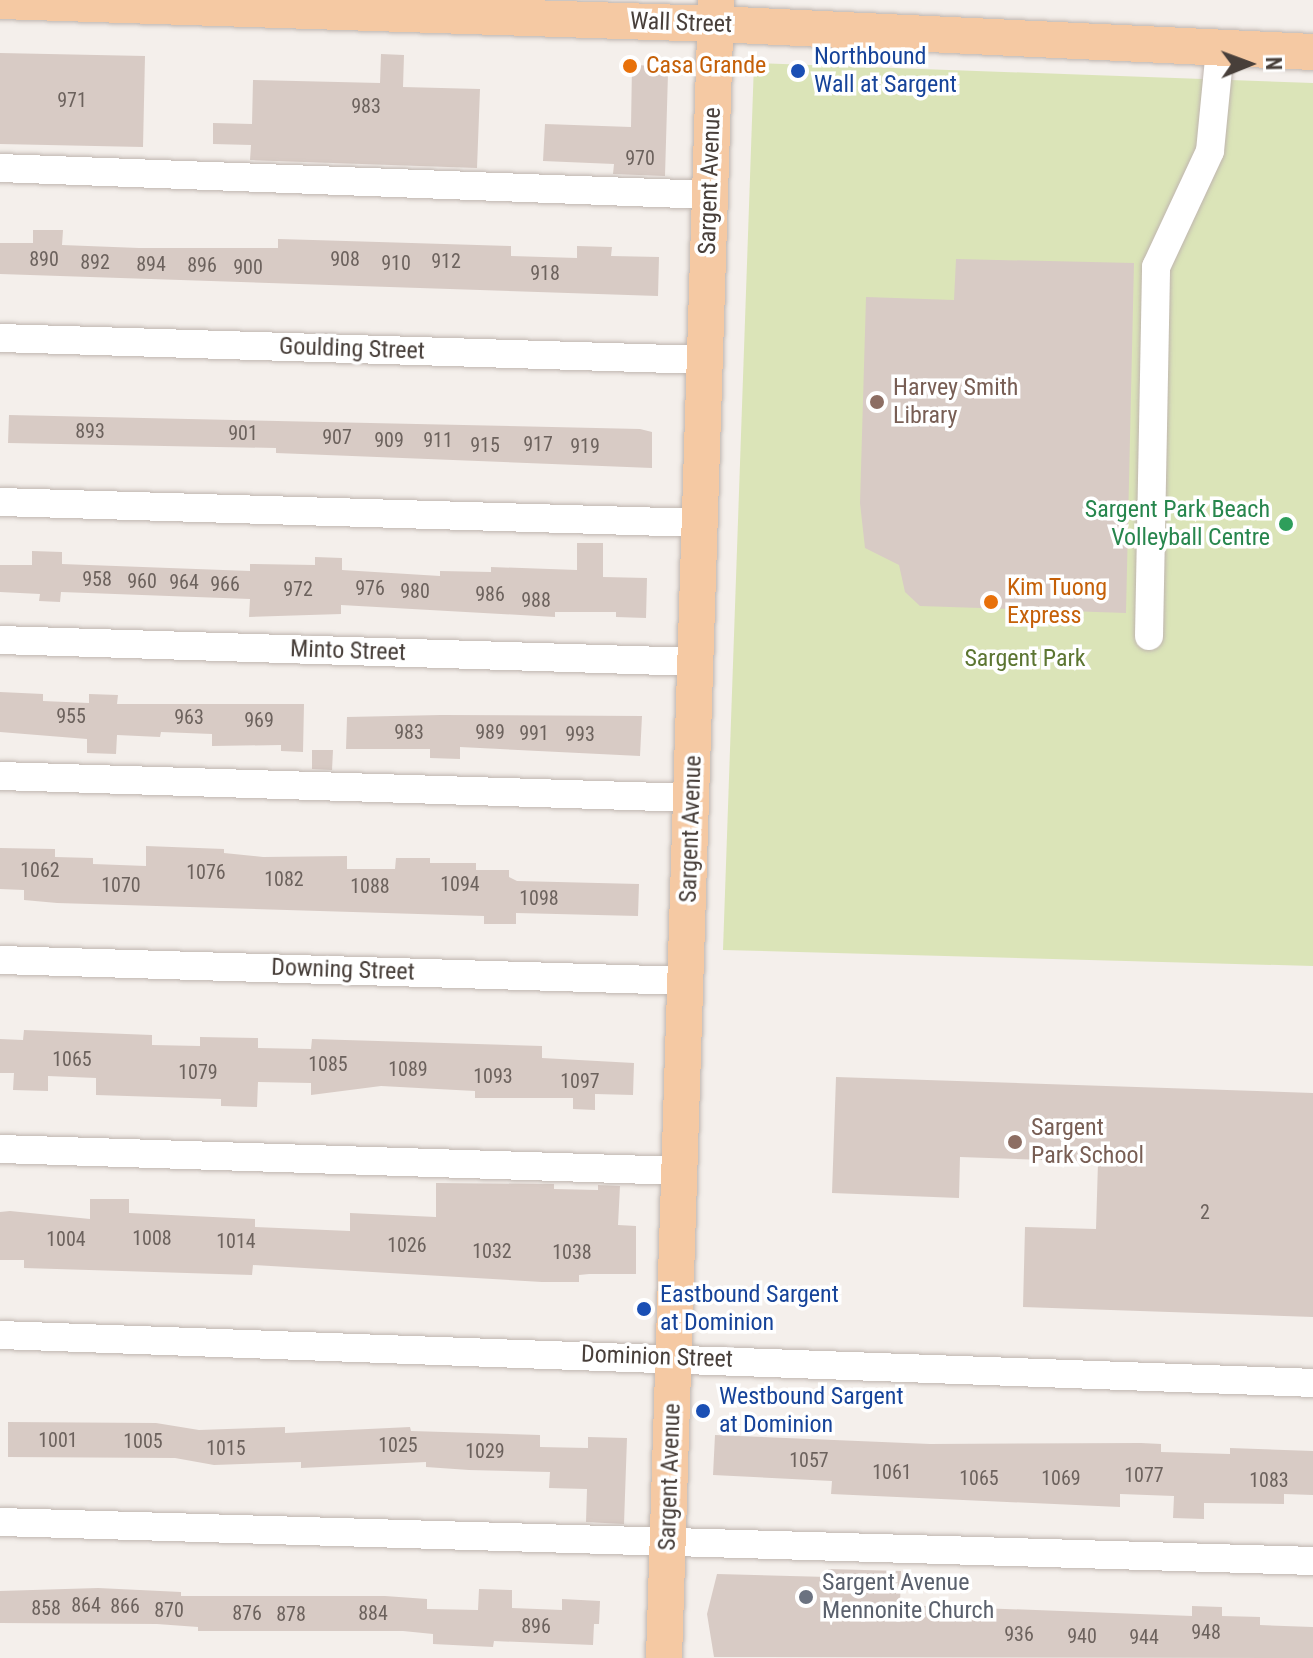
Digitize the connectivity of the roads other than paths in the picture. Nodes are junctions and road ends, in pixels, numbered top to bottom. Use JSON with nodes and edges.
{"nodes":[{"id":1,"x":0,"y":1,"type":"edge"},
{"id":2,"x":127,"y":3,"type":"edge"},
{"id":3,"x":716,"y":12,"type":"edge"},
{"id":4,"x":1220,"y":49,"type":"junction"},
{"id":5,"x":1313,"y":52,"type":"edge"},
{"id":6,"x":0,"y":168,"type":"edge"},
{"id":7,"x":710,"y":195,"type":"junction"},
{"id":8,"x":0,"y":338,"type":"edge"},
{"id":9,"x":705,"y":360,"type":"junction"},
{"id":10,"x":0,"y":502,"type":"edge"},
{"id":11,"x":701,"y":523,"type":"junction"},
{"id":12,"x":1149,"y":636,"type":"dead end"},
{"id":13,"x":0,"y":640,"type":"edge"},
{"id":14,"x":696,"y":662,"type":"junction"},
{"id":15,"x":0,"y":776,"type":"edge"},
{"id":16,"x":692,"y":798,"type":"junction"},
{"id":17,"x":0,"y":960,"type":"edge"},
{"id":18,"x":687,"y":981,"type":"junction"},
{"id":19,"x":0,"y":1149,"type":"edge"},
{"id":20,"x":681,"y":1171,"type":"junction"},
{"id":21,"x":0,"y":1335,"type":"edge"},
{"id":22,"x":673,"y":1358,"type":"junction"},
{"id":23,"x":1313,"y":1383,"type":"edge"},
{"id":24,"x":0,"y":1522,"type":"edge"},
{"id":25,"x":669,"y":1541,"type":"junction"},
{"id":26,"x":1313,"y":1561,"type":"edge"},
{"id":27,"x":664,"y":1658,"type":"edge"}],
"edges":[{"from":1,"to":2,"type":"main road","name":"Wall Street"},
{"from":2,"to":3,"type":"main road","name":"Wall Street"},
{"from":3,"to":4,"type":"main road","name":"Wall Street"},
{"from":3,"to":7,"type":"main road","name":"Sargent Avenue"},
{"from":4,"to":5,"type":"main road","name":"Wall Street"},
{"from":4,"to":12,"type":"street"},
{"from":6,"to":7,"type":"street"},
{"from":7,"to":9,"type":"main road","name":"Sargent Avenue"},
{"from":8,"to":9,"type":"street","name":"Goulding Street"},
{"from":9,"to":11,"type":"main road","name":"Sargent Avenue"},
{"from":10,"to":11,"type":"street"},
{"from":11,"to":14,"type":"main road","name":"Sargent Avenue"},
{"from":13,"to":14,"type":"street","name":"Minto Street"},
{"from":14,"to":16,"type":"main road","name":"Sargent Avenue"},
{"from":15,"to":16,"type":"street"},
{"from":16,"to":18,"type":"main road","name":"Sargent Avenue"},
{"from":17,"to":18,"type":"street","name":"Downing Street"},
{"from":18,"to":20,"type":"main road","name":"Sargent Avenue"},
{"from":19,"to":20,"type":"street"},
{"from":20,"to":22,"type":"main road","name":"Sargent Avenue"},
{"from":21,"to":22,"type":"street","name":"Dominion Street"},
{"from":22,"to":23,"type":"street","name":"Dominion Street"},
{"from":22,"to":25,"type":"main road","name":"Sargent Avenue"},
{"from":24,"to":25,"type":"street"},
{"from":25,"to":26,"type":"street"},
{"from":25,"to":27,"type":"main road","name":"Sargent Avenue"}]}
